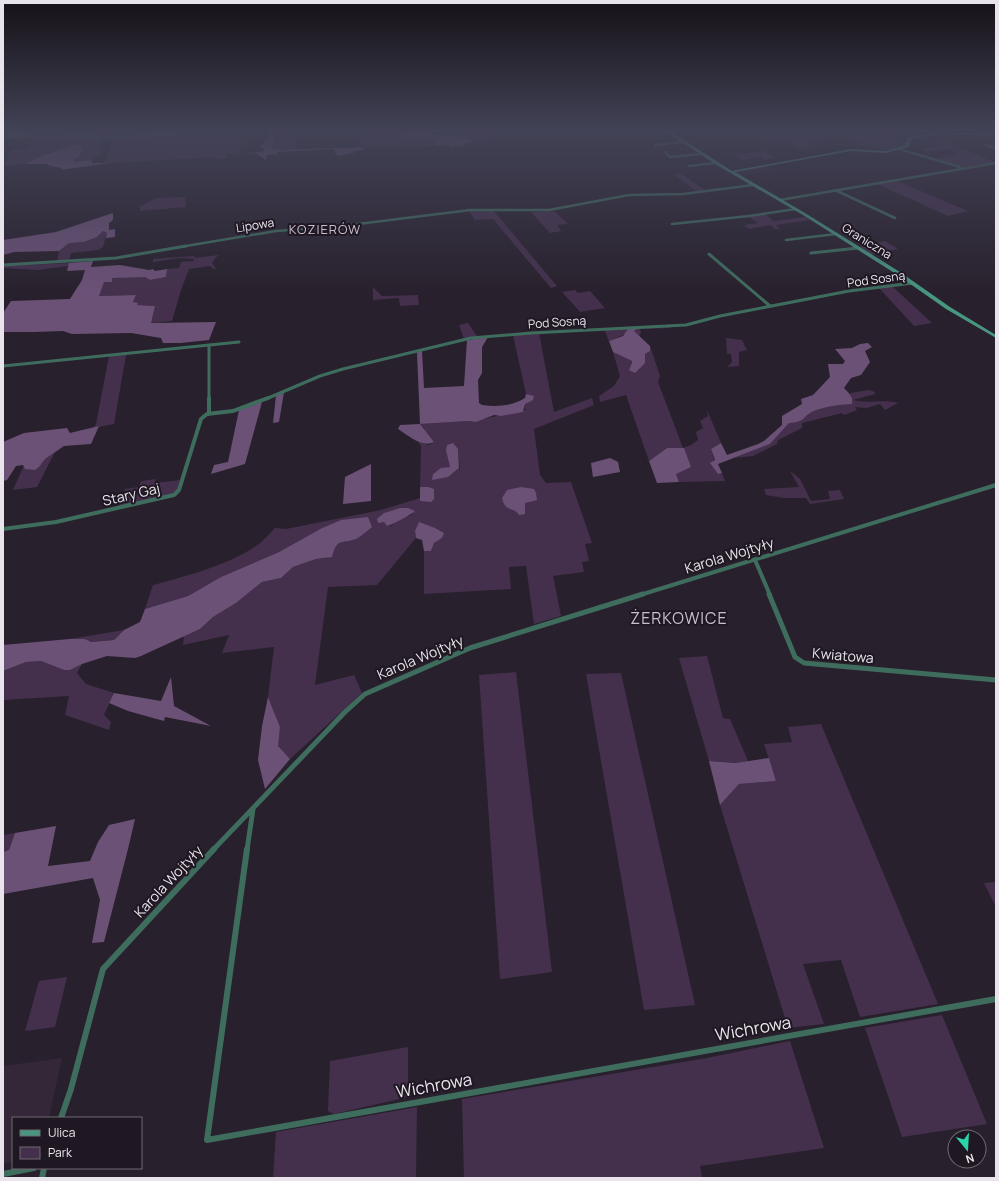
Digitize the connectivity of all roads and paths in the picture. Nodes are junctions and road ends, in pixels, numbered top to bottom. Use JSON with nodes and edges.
{"nodes":[{"id":1,"x":745,"y":185,"type":"edge"},
{"id":2,"x":755,"y":185,"type":"edge"},
{"id":3,"x":863,"y":185,"type":"edge"},
{"id":4,"x":835,"y":190,"type":"junction"},
{"id":5,"x":780,"y":200,"type":"junction"},
{"id":6,"x":796,"y":209,"type":"junction"},
{"id":7,"x":895,"y":218,"type":"dead end"},
{"id":8,"x":672,"y":224,"type":"dead end"},
{"id":9,"x":836,"y":234,"type":"junction"},
{"id":10,"x":786,"y":240,"type":"dead end"},
{"id":11,"x":858,"y":248,"type":"junction"},
{"id":12,"x":812,"y":253,"type":"dead end"},
{"id":13,"x":709,"y":254,"type":"dead end"},
{"id":14,"x":3,"y":265,"type":"edge"},
{"id":15,"x":913,"y":282,"type":"junction"},
{"id":16,"x":770,"y":306,"type":"junction"},
{"id":17,"x":996,"y":338,"type":"edge"},
{"id":18,"x":239,"y":342,"type":"dead end"},
{"id":19,"x":209,"y":345,"type":"junction"},
{"id":20,"x":3,"y":366,"type":"edge"},
{"id":21,"x":209,"y":414,"type":"junction"},
{"id":22,"x":996,"y":485,"type":"edge"},
{"id":23,"x":3,"y":529,"type":"edge"},
{"id":24,"x":755,"y":560,"type":"junction"},
{"id":25,"x":996,"y":680,"type":"edge"},
{"id":26,"x":253,"y":809,"type":"junction"},
{"id":27,"x":996,"y":999,"type":"edge"},
{"id":28,"x":61,"y":1117,"type":"edge"},
{"id":29,"x":29,"y":1169,"type":"edge"},
{"id":30,"x":3,"y":1174,"type":"edge"}],
"edges":[{"from":1,"to":14,"type":"street","name":"Lipowa"},
{"from":2,"to":5,"type":"street","name":"Graniczna"},
{"from":3,"to":4,"type":"street"},
{"from":4,"to":5,"type":"street"},
{"from":4,"to":7,"type":"street"},
{"from":5,"to":6,"type":"street","name":"Graniczna"},
{"from":6,"to":8,"type":"street"},
{"from":6,"to":9,"type":"street","name":"Graniczna"},
{"from":9,"to":10,"type":"street"},
{"from":9,"to":11,"type":"street","name":"Graniczna"},
{"from":11,"to":12,"type":"street"},
{"from":11,"to":15,"type":"street","name":"Graniczna"},
{"from":13,"to":16,"type":"street"},
{"from":15,"to":16,"type":"street","name":"Pod Sosną"},
{"from":15,"to":17,"type":"street","name":"Graniczna"},
{"from":16,"to":21,"type":"street","name":"Pod Sosną"},
{"from":18,"to":19,"type":"street"},
{"from":19,"to":20,"type":"street"},
{"from":19,"to":21,"type":"street"},
{"from":21,"to":23,"type":"street","name":"Stary Gaj"},
{"from":22,"to":24,"type":"street","name":"Karola Wojtyły"},
{"from":24,"to":25,"type":"street","name":"Kwiatowa"},
{"from":24,"to":26,"type":"street","name":"Karola Wojtyły"},
{"from":26,"to":27,"type":"street","name":"Wichrowa"},
{"from":26,"to":28,"type":"street","name":"Karola Wojtyły"},
{"from":29,"to":30,"type":"street"}]}
